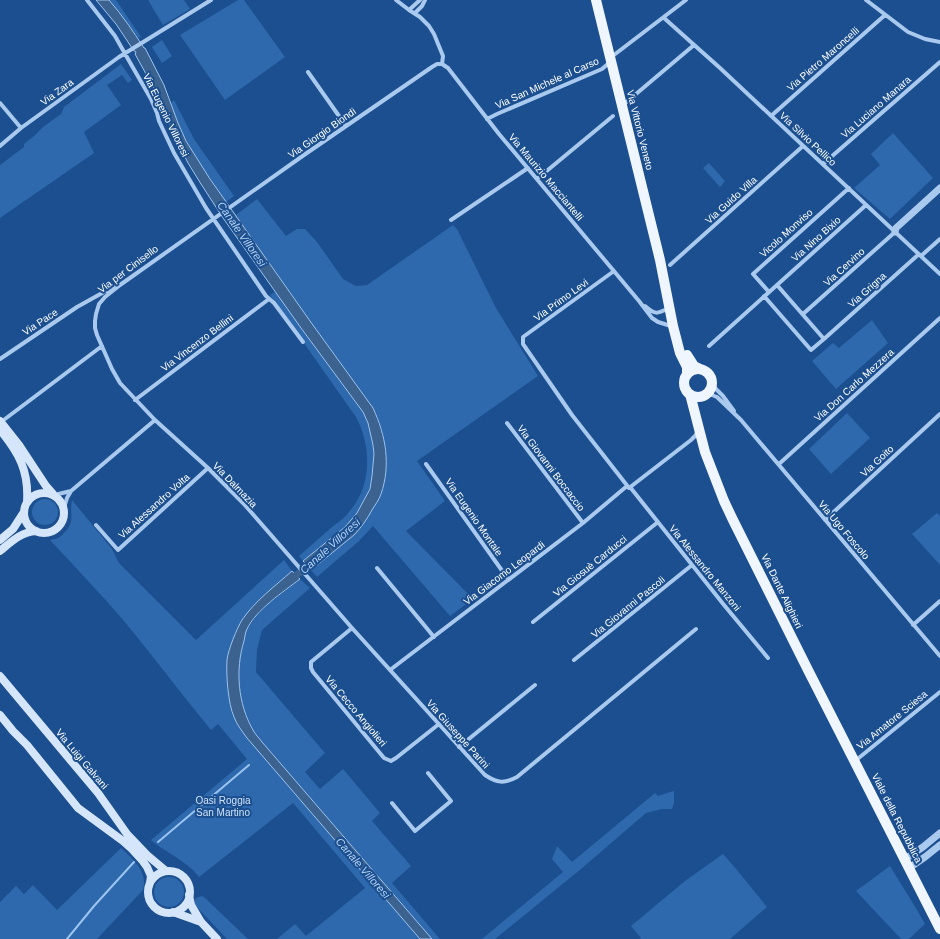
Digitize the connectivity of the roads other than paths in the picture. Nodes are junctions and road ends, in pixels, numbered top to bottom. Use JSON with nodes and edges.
{"nodes":[{"id":1,"x":87,"y":0,"type":"edge"},
{"id":2,"x":211,"y":0,"type":"edge"},
{"id":3,"x":396,"y":0,"type":"edge"},
{"id":4,"x":420,"y":0,"type":"edge"},
{"id":5,"x":425,"y":0,"type":"edge"},
{"id":6,"x":596,"y":0,"type":"edge"},
{"id":7,"x":686,"y":0,"type":"edge"},
{"id":8,"x":866,"y":0,"type":"edge"},
{"id":9,"x":409,"y":10,"type":"junction"},
{"id":10,"x":415,"y":13,"type":"junction"},
{"id":11,"x":885,"y":15,"type":"junction"},
{"id":12,"x":664,"y":18,"type":"junction"},
{"id":13,"x":940,"y":42,"type":"edge"},
{"id":14,"x":694,"y":45,"type":"junction"},
{"id":15,"x":125,"y":53,"type":"junction"},
{"id":16,"x":610,"y":58,"type":"junction"},
{"id":17,"x":940,"y":62,"type":"edge"},
{"id":18,"x":442,"y":64,"type":"junction"},
{"id":19,"x":308,"y":72,"type":"dead end"},
{"id":20,"x":0,"y":104,"type":"edge"},
{"id":21,"x":622,"y":106,"type":"junction"},
{"id":22,"x":612,"y":116,"type":"dead end"},
{"id":23,"x":771,"y":116,"type":"junction"},
{"id":24,"x":487,"y":119,"type":"junction"},
{"id":25,"x":346,"y":126,"type":"junction"},
{"id":26,"x":21,"y":128,"type":"junction"},
{"id":27,"x":0,"y":146,"type":"edge"},
{"id":28,"x":803,"y":146,"type":"junction"},
{"id":29,"x":823,"y":164,"type":"junction"},
{"id":30,"x":528,"y":168,"type":"junction"},
{"id":31,"x":537,"y":179,"type":"junction"},
{"id":32,"x":849,"y":188,"type":"junction"},
{"id":33,"x":940,"y":188,"type":"edge"},
{"id":34,"x":866,"y":205,"type":"junction"},
{"id":35,"x":213,"y":219,"type":"junction"},
{"id":36,"x":451,"y":220,"type":"dead end"},
{"id":37,"x":895,"y":232,"type":"junction"},
{"id":38,"x":940,"y":239,"type":"edge"},
{"id":39,"x":920,"y":255,"type":"junction"},
{"id":40,"x":666,"y":265,"type":"junction"},
{"id":41,"x":614,"y":271,"type":"junction"},
{"id":42,"x":940,"y":274,"type":"edge"},
{"id":43,"x":120,"y":285,"type":"junction"},
{"id":44,"x":777,"y":285,"type":"junction"},
{"id":45,"x":769,"y":292,"type":"junction"},
{"id":46,"x":764,"y":296,"type":"junction"},
{"id":47,"x":269,"y":298,"type":"junction"},
{"id":48,"x":90,"y":301,"type":"junction"},
{"id":49,"x":639,"y":301,"type":"junction"},
{"id":50,"x":669,"y":308,"type":"junction"},
{"id":51,"x":97,"y":309,"type":"junction"},
{"id":52,"x":803,"y":314,"type":"junction"},
{"id":53,"x":940,"y":318,"type":"edge"},
{"id":54,"x":673,"y":326,"type":"junction"},
{"id":55,"x":824,"y":339,"type":"junction"},
{"id":56,"x":303,"y":342,"type":"dead end"},
{"id":57,"x":523,"y":344,"type":"joint"},
{"id":58,"x":102,"y":346,"type":"junction"},
{"id":59,"x":709,"y":346,"type":"dead end"},
{"id":60,"x":0,"y":359,"type":"edge"},
{"id":61,"x":700,"y":369,"type":"junction"},
{"id":62,"x":687,"y":374,"type":"junction"},
{"id":63,"x":712,"y":384,"type":"junction"},
{"id":64,"x":690,"y":394,"type":"junction"},
{"id":65,"x":704,"y":395,"type":"junction"},
{"id":66,"x":135,"y":400,"type":"junction"},
{"id":67,"x":736,"y":414,"type":"junction"},
{"id":68,"x":940,"y":414,"type":"edge"},
{"id":69,"x":2,"y":420,"type":"edge"},
{"id":70,"x":155,"y":420,"type":"junction"},
{"id":71,"x":507,"y":423,"type":"dead end"},
{"id":72,"x":698,"y":428,"type":"junction"},
{"id":73,"x":0,"y":429,"type":"edge"},
{"id":74,"x":426,"y":464,"type":"dead end"},
{"id":75,"x":779,"y":464,"type":"junction"},
{"id":76,"x":208,"y":468,"type":"junction"},
{"id":77,"x":713,"y":472,"type":"junction"},
{"id":78,"x":629,"y":487,"type":"junction"},
{"id":79,"x":71,"y":491,"type":"junction"},
{"id":80,"x":54,"y":495,"type":"junction"},
{"id":81,"x":27,"y":502,"type":"junction"},
{"id":82,"x":64,"y":508,"type":"junction"},
{"id":83,"x":24,"y":512,"type":"junction"},
{"id":84,"x":825,"y":520,"type":"junction"},
{"id":85,"x":658,"y":522,"type":"junction"},
{"id":86,"x":583,"y":523,"type":"junction"},
{"id":87,"x":96,"y":525,"type":"dead end"},
{"id":88,"x":36,"y":531,"type":"junction"},
{"id":89,"x":0,"y":540,"type":"edge"},
{"id":90,"x":0,"y":551,"type":"edge"},
{"id":91,"x":692,"y":566,"type":"junction"},
{"id":92,"x":377,"y":568,"type":"dead end"},
{"id":93,"x":306,"y":575,"type":"joint"},
{"id":94,"x":508,"y":579,"type":"junction"},
{"id":95,"x":940,"y":601,"type":"edge"},
{"id":96,"x":533,"y":622,"type":"dead end"},
{"id":97,"x":913,"y":625,"type":"junction"},
{"id":98,"x":352,"y":628,"type":"junction"},
{"id":99,"x":696,"y":629,"type":"dead end"},
{"id":100,"x":434,"y":637,"type":"junction"},
{"id":101,"x":940,"y":656,"type":"edge"},
{"id":102,"x":768,"y":658,"type":"dead end"},
{"id":103,"x":574,"y":660,"type":"dead end"},
{"id":104,"x":390,"y":670,"type":"junction"},
{"id":105,"x":0,"y":676,"type":"edge"},
{"id":106,"x":535,"y":685,"type":"dead end"},
{"id":107,"x":940,"y":692,"type":"edge"},
{"id":108,"x":0,"y":715,"type":"edge"},
{"id":109,"x":833,"y":718,"type":"joint"},
{"id":110,"x":439,"y":724,"type":"junction"},
{"id":111,"x":459,"y":747,"type":"junction"},
{"id":112,"x":854,"y":761,"type":"junction"},
{"id":113,"x":428,"y":773,"type":"dead end"},
{"id":114,"x":392,"y":803,"type":"dead end"},
{"id":115,"x":940,"y":833,"type":"edge"},
{"id":116,"x":940,"y":845,"type":"edge"},
{"id":117,"x":145,"y":858,"type":"junction"},
{"id":118,"x":907,"y":864,"type":"junction"},
{"id":119,"x":166,"y":871,"type":"junction"},
{"id":120,"x":150,"y":883,"type":"junction"},
{"id":121,"x":189,"y":894,"type":"junction"},
{"id":122,"x":173,"y":912,"type":"junction"},
{"id":123,"x":201,"y":922,"type":"junction"},
{"id":124,"x":940,"y":929,"type":"edge"},
{"id":125,"x":217,"y":939,"type":"edge"}],
"edges":[{"from":1,"to":15,"type":"street","name":"Via Eugenio Villoresi"},
{"from":2,"to":15,"type":"street","name":"Via Zara"},
{"from":3,"to":9,"type":"street"},
{"from":4,"to":9,"type":"street"},
{"from":5,"to":10,"type":"street"},
{"from":6,"to":16,"type":"main road","name":"Via Vittorio Veneto"},
{"from":7,"to":12,"type":"street","name":"Via San Michele al Carso"},
{"from":8,"to":11,"type":"street"},
{"from":9,"to":10,"type":"street"},
{"from":10,"to":18,"type":"street"},
{"from":11,"to":13,"type":"street"},
{"from":11,"to":23,"type":"street","name":"Via Pietro Maroncelli"},
{"from":12,"to":14,"type":"street","name":"Via Silvio Pellico"},
{"from":12,"to":16,"type":"street","name":"Via San Michele al Carso"},
{"from":14,"to":21,"type":"street"},
{"from":14,"to":23,"type":"street","name":"Via Silvio Pellico"},
{"from":15,"to":26,"type":"street","name":"Via Zara"},
{"from":15,"to":35,"type":"street","name":"Via Eugenio Villoresi"},
{"from":16,"to":21,"type":"main road","name":"Via Vittorio Veneto"},
{"from":16,"to":24,"type":"street","name":"Via San Michele al Carso"},
{"from":17,"to":29,"type":"street","name":"Via Luciano Manara"},
{"from":18,"to":24,"type":"street","name":"Via Maurizio Macciantelli"},
{"from":18,"to":25,"type":"street","name":"Via Giorgio Biondi"},
{"from":19,"to":25,"type":"street"},
{"from":20,"to":26,"type":"street"},
{"from":21,"to":40,"type":"main road","name":"Via Vittorio Veneto"},
{"from":22,"to":31,"type":"street"},
{"from":23,"to":28,"type":"street","name":"Via Silvio Pellico"},
{"from":24,"to":30,"type":"street","name":"Via Maurizio Macciantelli"},
{"from":25,"to":35,"type":"street","name":"Via Giorgio Biondi"},
{"from":26,"to":27,"type":"street","name":"Via Zara"},
{"from":28,"to":29,"type":"street","name":"Via Silvio Pellico"},
{"from":28,"to":40,"type":"street","name":"Via Guido Villa"},
{"from":29,"to":32,"type":"street","name":"Via Silvio Pellico"},
{"from":30,"to":31,"type":"street","name":"Via Maurizio Macciantelli"},
{"from":30,"to":36,"type":"street"},
{"from":31,"to":41,"type":"street","name":"Via Maurizio Macciantelli"},
{"from":32,"to":34,"type":"street","name":"Via Silvio Pellico"},
{"from":32,"to":45,"type":"street","name":"Vicolo Monviso"},
{"from":33,"to":37,"type":"street"},
{"from":34,"to":37,"type":"street","name":"Via Silvio Pellico"},
{"from":34,"to":44,"type":"street","name":"Via Nino Bixio"},
{"from":35,"to":43,"type":"street","name":"Via per Cinisello"},
{"from":35,"to":47,"type":"street","name":"Via Eugenio Villoresi"},
{"from":37,"to":39,"type":"street","name":"Via Silvio Pellico"},
{"from":37,"to":52,"type":"street","name":"Via Cervino"},
{"from":38,"to":39,"type":"street","name":"Via Grigna"},
{"from":39,"to":42,"type":"street","name":"Via Silvio Pellico"},
{"from":39,"to":55,"type":"street","name":"Via Grigna"},
{"from":40,"to":50,"type":"main road","name":"Via Vittorio Veneto"},
{"from":40,"to":61,"type":"main road","name":"Via Vittorio Veneto"},
{"from":41,"to":49,"type":"street","name":"Via Maurizio Macciantelli"},
{"from":41,"to":57,"type":"street","name":"Via Primo Levi"},
{"from":43,"to":48,"type":"street","name":"Via Pace"},
{"from":43,"to":51,"type":"street","name":"Via per Cinisello"},
{"from":44,"to":45,"type":"street","name":"Via Nino Bixio"},
{"from":44,"to":52,"type":"street"},
{"from":45,"to":46,"type":"street","name":"Via Nino Bixio"},
{"from":46,"to":55,"type":"street"},
{"from":46,"to":59,"type":"street","name":"Via Nino Bixio"},
{"from":47,"to":56,"type":"street","name":"Via Eugenio Villoresi"},
{"from":47,"to":66,"type":"street","name":"Via Vincenzo Bellini"},
{"from":48,"to":51,"type":"street"},
{"from":48,"to":60,"type":"street","name":"Via Pace"},
{"from":49,"to":50,"type":"street","name":"Via Maurizio Macciantelli"},
{"from":49,"to":54,"type":"street","name":"Via Maurizio Macciantelli"},
{"from":50,"to":54,"type":"main road","name":"Via Vittorio Veneto"},
{"from":51,"to":58,"type":"street","name":"Via per Cinisello"},
{"from":52,"to":55,"type":"street"},
{"from":53,"to":75,"type":"street","name":"Via Don Carlo Mezzera"},
{"from":54,"to":62,"type":"main road","name":"Via Vittorio Veneto"},
{"from":57,"to":78,"type":"street","name":"Via Alessandro Manzoni"},
{"from":58,"to":66,"type":"street","name":"Via per Cinisello"},
{"from":58,"to":69,"type":"street"},
{"from":61,"to":62,"type":"main road"},
{"from":61,"to":63,"type":"main road"},
{"from":62,"to":64,"type":"main road"},
{"from":63,"to":65,"type":"main road"},
{"from":63,"to":67,"type":"street","name":"Via Ugo Foscolo"},
{"from":64,"to":65,"type":"main road"},
{"from":64,"to":72,"type":"main road","name":"Via Dante Alighieri"},
{"from":65,"to":67,"type":"street","name":"Via Ugo Foscolo"},
{"from":65,"to":77,"type":"main road","name":"Via Dante Alighieri"},
{"from":66,"to":70,"type":"street","name":"Via per Cinisello"},
{"from":67,"to":75,"type":"street","name":"Via Ugo Foscolo"},
{"from":68,"to":84,"type":"street","name":"Via Goito"},
{"from":69,"to":80,"type":"main road"},
{"from":70,"to":76,"type":"street","name":"Via Dalmazia"},
{"from":70,"to":79,"type":"street"},
{"from":71,"to":86,"type":"street","name":"Via Giovanni Boccaccio"},
{"from":72,"to":77,"type":"main road","name":"Via Dante Alighieri"},
{"from":72,"to":78,"type":"street","name":"Via Giacomo Leopardi"},
{"from":73,"to":81,"type":"main road"},
{"from":74,"to":94,"type":"street","name":"Via Eugenio Montale"},
{"from":75,"to":84,"type":"street","name":"Via Ugo Foscolo"},
{"from":76,"to":87,"type":"street","name":"Via Alessandro Volta"},
{"from":76,"to":93,"type":"street","name":"Via Dalmazia"},
{"from":77,"to":109,"type":"main road","name":"Via Dante Alighieri"},
{"from":78,"to":85,"type":"street","name":"Via Alessandro Manzoni"},
{"from":78,"to":86,"type":"street","name":"Via Giacomo Leopardi"},
{"from":79,"to":80,"type":"street"},
{"from":79,"to":82,"type":"street"},
{"from":80,"to":81,"type":"main road"},
{"from":80,"to":82,"type":"main road"},
{"from":81,"to":83,"type":"main road"},
{"from":82,"to":88,"type":"main road"},
{"from":83,"to":88,"type":"main road"},
{"from":83,"to":89,"type":"main road"},
{"from":84,"to":97,"type":"street","name":"Via Ugo Foscolo"},
{"from":85,"to":91,"type":"street","name":"Via Alessandro Manzoni"},
{"from":85,"to":96,"type":"street","name":"Via Giosuè Carducci"},
{"from":86,"to":94,"type":"street","name":"Via Giacomo Leopardi"},
{"from":88,"to":90,"type":"main road"},
{"from":91,"to":102,"type":"street","name":"Via Alessandro Manzoni"},
{"from":91,"to":103,"type":"street","name":"Via Giovanni Pascoli"},
{"from":92,"to":100,"type":"street"},
{"from":93,"to":98,"type":"street","name":"Via Giuseppe Parini"},
{"from":94,"to":100,"type":"street","name":"Via Giacomo Leopardi"},
{"from":95,"to":97,"type":"street"},
{"from":97,"to":101,"type":"street","name":"Via Ugo Foscolo"},
{"from":98,"to":104,"type":"street","name":"Via Giuseppe Parini"},
{"from":98,"to":110,"type":"street","name":"Via Cecco Angiolieri"},
{"from":99,"to":111,"type":"street","name":"Via Giuseppe Parini"},
{"from":100,"to":104,"type":"street","name":"Via Giacomo Leopardi"},
{"from":104,"to":110,"type":"street","name":"Via Giuseppe Parini"},
{"from":105,"to":117,"type":"main road","name":"Via Luigi Galvani"},
{"from":106,"to":111,"type":"street"},
{"from":107,"to":112,"type":"street","name":"Via Amatore Sciesa"},
{"from":108,"to":117,"type":"main road"},
{"from":109,"to":112,"type":"main road","name":"Viale della Repubblica"},
{"from":110,"to":111,"type":"street","name":"Via Giuseppe Parini"},
{"from":112,"to":118,"type":"main road","name":"Viale della Repubblica"},
{"from":113,"to":114,"type":"street"},
{"from":115,"to":118,"type":"street"},
{"from":116,"to":118,"type":"street"},
{"from":117,"to":119,"type":"main road"},
{"from":117,"to":120,"type":"main road"},
{"from":118,"to":124,"type":"main road","name":"Viale della Repubblica"},
{"from":119,"to":120,"type":"main road"},
{"from":119,"to":121,"type":"main road"},
{"from":120,"to":122,"type":"main road"},
{"from":121,"to":122,"type":"main road"},
{"from":121,"to":123,"type":"main road"},
{"from":122,"to":123,"type":"main road"},
{"from":123,"to":125,"type":"main road"}]}
